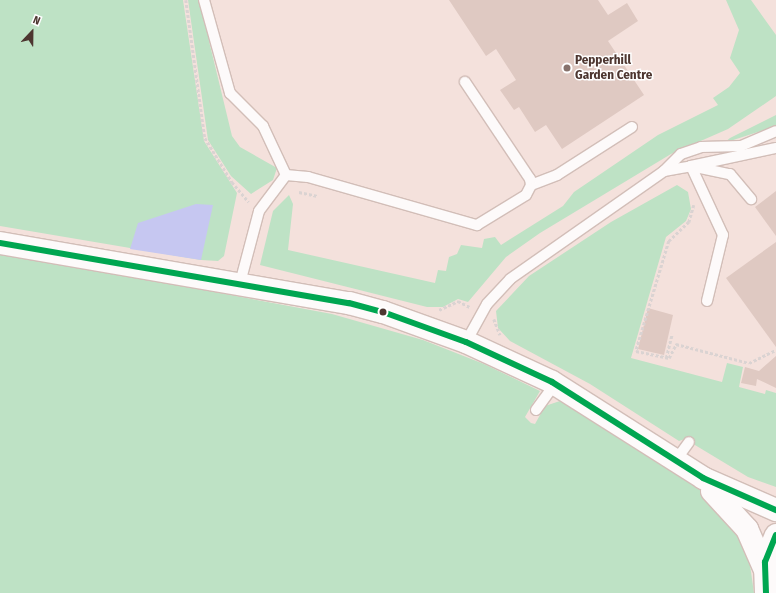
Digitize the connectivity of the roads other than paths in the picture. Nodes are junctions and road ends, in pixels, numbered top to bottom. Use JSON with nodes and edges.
{"nodes":[{"id":1,"x":204,"y":0,"type":"edge"},
{"id":2,"x":465,"y":82,"type":"dead end"},
{"id":3,"x":632,"y":127,"type":"dead end"},
{"id":4,"x":776,"y":132,"type":"edge"},
{"id":5,"x":776,"y":148,"type":"edge"},
{"id":6,"x":691,"y":166,"type":"junction"},
{"id":7,"x":664,"y":172,"type":"junction"},
{"id":8,"x":286,"y":175,"type":"junction"},
{"id":9,"x":531,"y":185,"type":"junction"},
{"id":10,"x":751,"y":199,"type":"dead end"},
{"id":11,"x":0,"y":244,"type":"edge"},
{"id":12,"x":240,"y":283,"type":"junction"},
{"id":13,"x":707,"y":301,"type":"dead end"},
{"id":14,"x":466,"y":342,"type":"junction"},
{"id":15,"x":555,"y":384,"type":"junction"},
{"id":16,"x":536,"y":410,"type":"dead end"},
{"id":17,"x":689,"y":442,"type":"dead end"},
{"id":18,"x":676,"y":460,"type":"junction"},
{"id":19,"x":703,"y":478,"type":"junction"},
{"id":20,"x":776,"y":510,"type":"edge"},
{"id":21,"x":776,"y":535,"type":"edge"},
{"id":22,"x":764,"y":568,"type":"junction"},
{"id":23,"x":766,"y":593,"type":"edge"}],
"edges":[{"from":1,"to":8,"type":"lane"},
{"from":2,"to":9,"type":"lane"},
{"from":3,"to":9,"type":"lane"},
{"from":4,"to":7,"type":"lane"},
{"from":5,"to":6,"type":"lane"},
{"from":6,"to":7,"type":"lane"},
{"from":6,"to":10,"type":"lane"},
{"from":6,"to":13,"type":"lane"},
{"from":7,"to":14,"type":"lane"},
{"from":8,"to":9,"type":"lane"},
{"from":8,"to":12,"type":"lane"},
{"from":11,"to":12,"type":"main road"},
{"from":12,"to":14,"type":"main road"},
{"from":14,"to":15,"type":"main road"},
{"from":15,"to":16,"type":"lane"},
{"from":15,"to":18,"type":"main road"},
{"from":17,"to":18,"type":"lane"},
{"from":18,"to":19,"type":"main road"},
{"from":19,"to":20,"type":"main road"},
{"from":19,"to":22,"type":"main road"},
{"from":21,"to":22,"type":"main road"},
{"from":22,"to":23,"type":"main road"}]}
